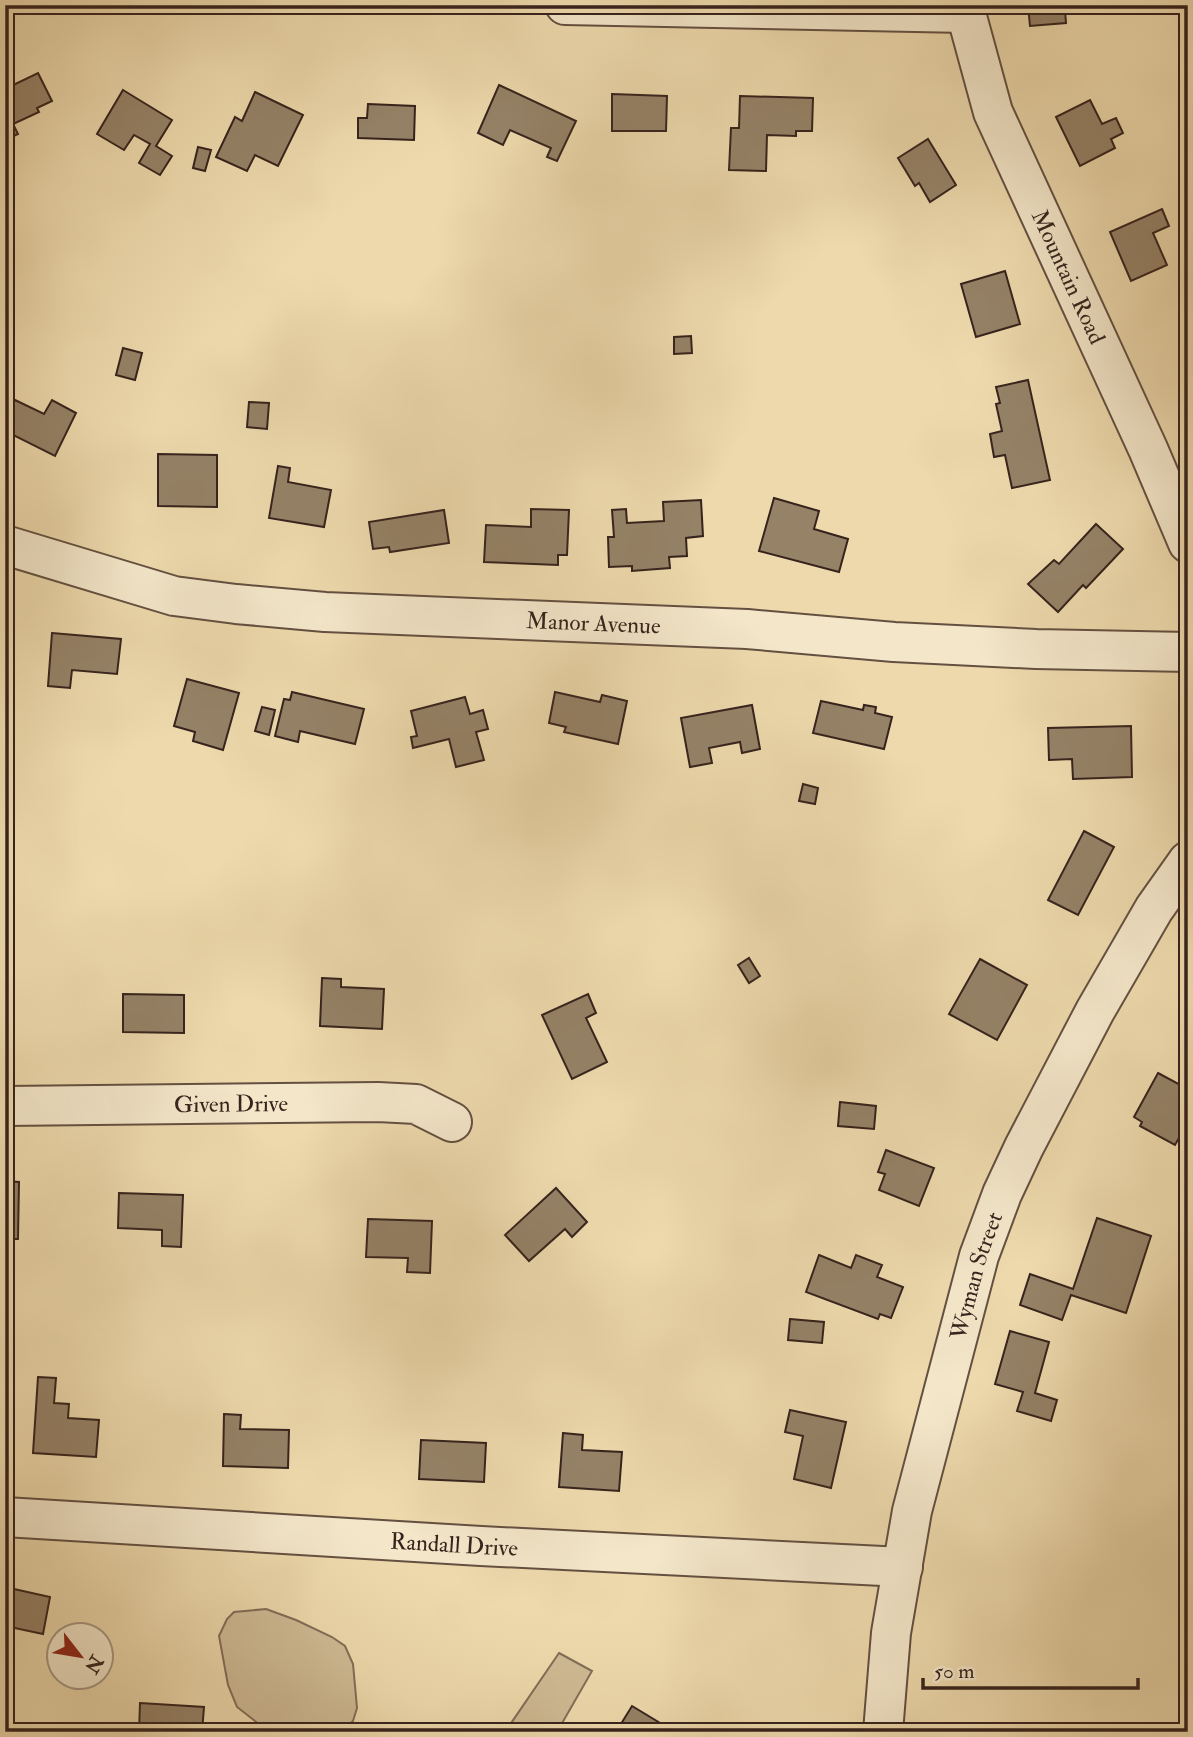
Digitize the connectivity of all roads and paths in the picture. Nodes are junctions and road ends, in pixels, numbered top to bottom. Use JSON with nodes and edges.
{"nodes":[{"id":1,"x":565,"y":5,"type":"edge"},
{"id":2,"x":966,"y":9,"type":"edge"},
{"id":3,"x":1188,"y":543,"type":"edge"},
{"id":4,"x":5,"y":545,"type":"edge"},
{"id":5,"x":1188,"y":653,"type":"edge"},
{"id":6,"x":1188,"y":861,"type":"edge"},
{"id":7,"x":5,"y":1106,"type":"edge"},
{"id":8,"x":452,"y":1122,"type":"dead end"},
{"id":9,"x":5,"y":1517,"type":"edge"},
{"id":10,"x":903,"y":1567,"type":"junction"},
{"id":11,"x":883,"y":1732,"type":"edge"}],
"edges":[{"from":1,"to":2,"type":"street"},
{"from":2,"to":3,"type":"street","name":"Mountain Road"},
{"from":4,"to":5,"type":"street","name":"Manor Avenue"},
{"from":6,"to":10,"type":"street","name":"Wyman Street"},
{"from":7,"to":8,"type":"street","name":"Given Drive"},
{"from":9,"to":10,"type":"street","name":"Randall Drive"},
{"from":10,"to":11,"type":"street","name":"Wyman Street"}]}
